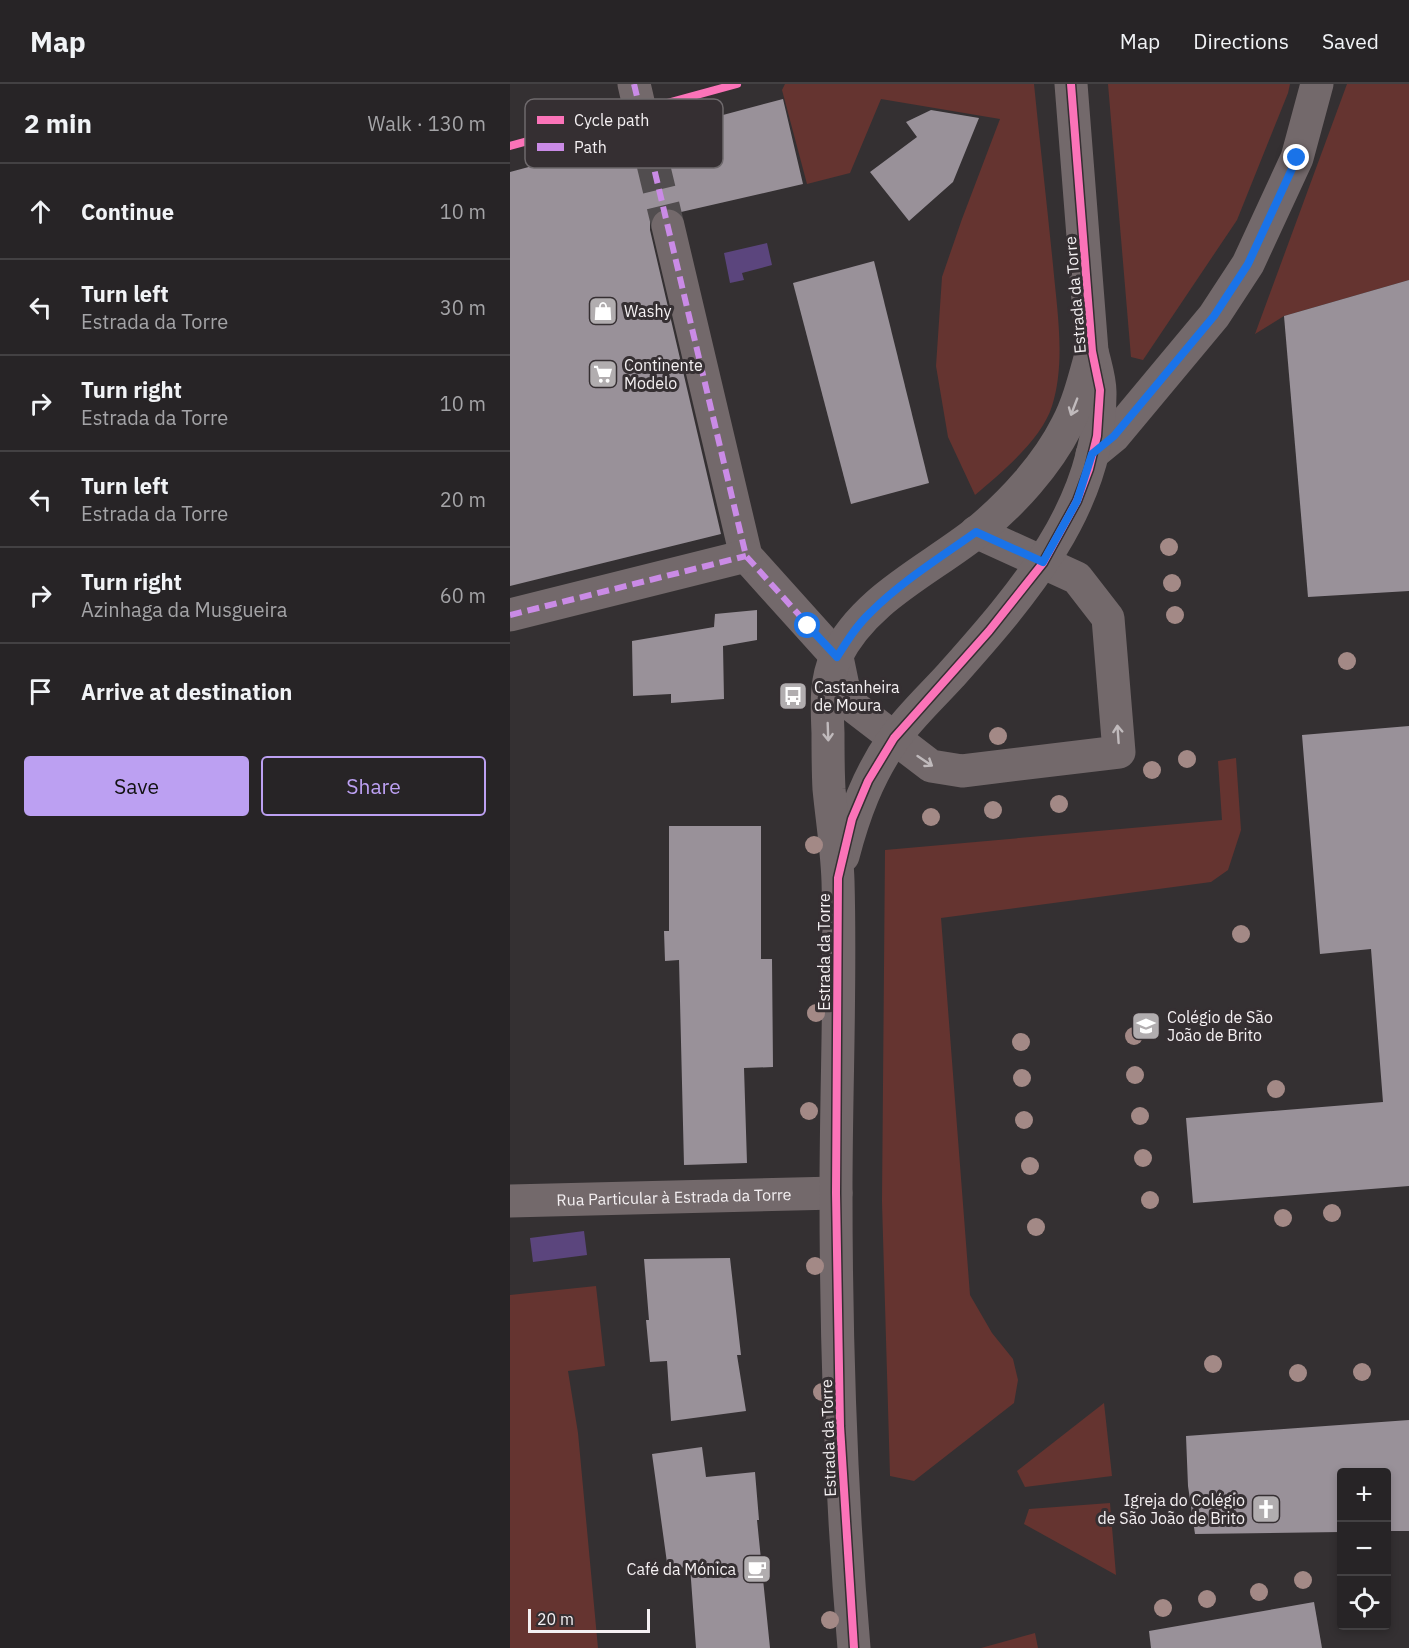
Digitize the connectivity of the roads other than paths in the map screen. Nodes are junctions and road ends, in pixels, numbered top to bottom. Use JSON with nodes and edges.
{"nodes":[{"id":1,"x":1071,"y":84,"type":"edge"},
{"id":2,"x":1317,"y":84,"type":"edge"},
{"id":3,"x":668,"y":226,"type":"tunnel mouth"},
{"id":4,"x":1092,"y":351,"type":"junction"},
{"id":5,"x":1092,"y":454,"type":"junction"},
{"id":6,"x":976,"y":532,"type":"junction"},
{"id":7,"x":746,"y":556,"type":"junction"},
{"id":8,"x":1043,"y":562,"type":"junction"},
{"id":9,"x":510,"y":615,"type":"edge"},
{"id":10,"x":837,"y":657,"type":"junction"},
{"id":11,"x":894,"y":738,"type":"junction"},
{"id":12,"x":838,"y":878,"type":"junction"},
{"id":13,"x":836,"y":1193,"type":"junction"},
{"id":14,"x":510,"y":1201,"type":"edge"},
{"id":15,"x":854,"y":1648,"type":"edge"}],
"edges":[{"from":1,"to":4,"type":"street","name":"Estrada da Torre"},
{"from":2,"to":5,"type":"street"},
{"from":3,"to":7,"type":"street"},
{"from":4,"to":5,"type":"street","name":"Estrada da Torre"},
{"from":4,"to":6,"type":"street","name":"Estrada da Torre","one_way":true},
{"from":5,"to":8,"type":"street","name":"Estrada da Torre"},
{"from":6,"to":8,"type":"street"},
{"from":6,"to":10,"type":"street","name":"Estrada da Torre"},
{"from":7,"to":9,"type":"street"},
{"from":7,"to":10,"type":"street"},
{"from":8,"to":11,"type":"street","name":"Estrada da Torre"},
{"from":11,"to":8,"type":"street","one_way":true},
{"from":10,"to":11,"type":"street"},
{"from":10,"to":12,"type":"street","name":"Estrada da Torre","one_way":true},
{"from":11,"to":12,"type":"street","name":"Estrada da Torre"},
{"from":12,"to":13,"type":"street","name":"Estrada da Torre"},
{"from":13,"to":14,"type":"street","name":"Rua Particular à Estrada da Torre"},
{"from":13,"to":15,"type":"street","name":"Estrada da Torre"}]}
